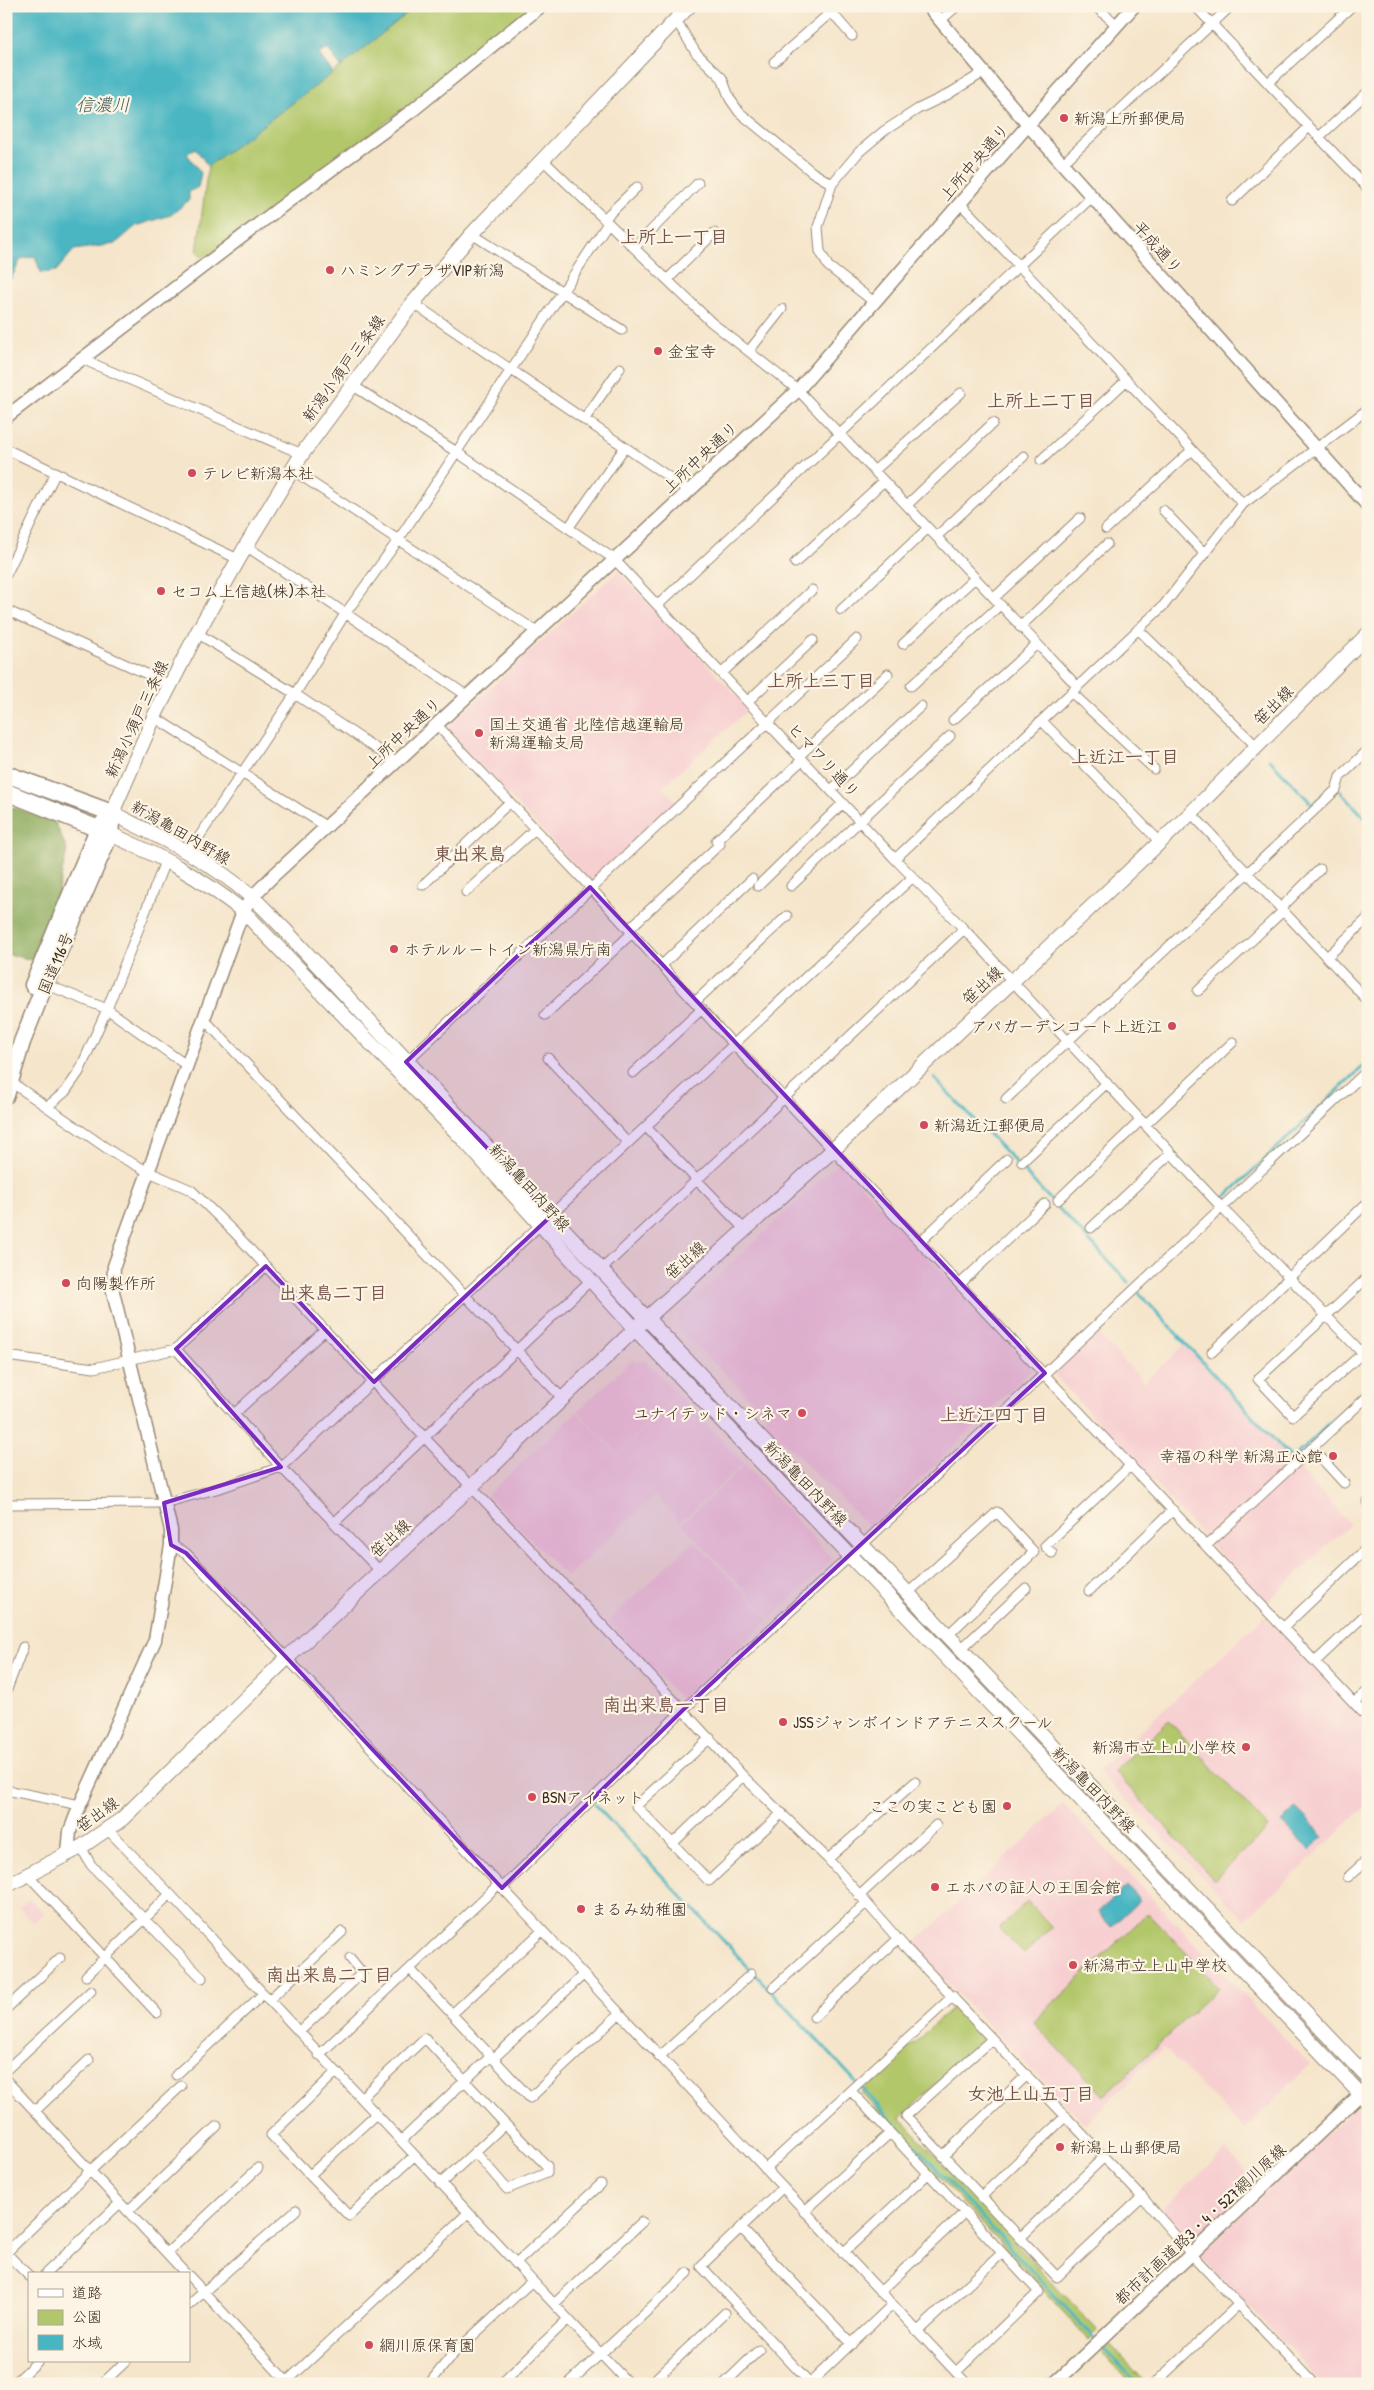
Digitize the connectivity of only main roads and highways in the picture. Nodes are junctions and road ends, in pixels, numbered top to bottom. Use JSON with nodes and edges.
{"nodes":[{"id":1,"x":689,"y":6,"type":"edge"},
{"id":2,"x":1367,"y":636,"type":"edge"},
{"id":3,"x":6,"y":774,"type":"edge"},
{"id":4,"x":6,"y":792,"type":"edge"},
{"id":5,"x":112,"y":813,"type":"junction"},
{"id":6,"x":104,"y":832,"type":"junction"},
{"id":7,"x":6,"y":1055,"type":"edge"},
{"id":8,"x":8,"y":1088,"type":"edge"},
{"id":9,"x":647,"y":1319,"type":"junction"},
{"id":10,"x":635,"y":1328,"type":"junction"},
{"id":11,"x":6,"y":1886,"type":"edge"},
{"id":12,"x":1368,"y":2078,"type":"edge"},
{"id":13,"x":1365,"y":2095,"type":"edge"}],
"edges":[{"from":1,"to":5,"type":"main road","name":"新潟小須戸三条線"},
{"from":2,"to":9,"type":"main road","name":"笹出線"},
{"from":3,"to":5,"type":"highway"},
{"from":4,"to":6,"type":"highway"},
{"from":5,"to":6,"type":"highway","name":"国道116号"},
{"from":5,"to":9,"type":"main road","name":"新潟亀田内野線"},
{"from":6,"to":7,"type":"highway","name":"国道116号"},
{"from":6,"to":8,"type":"highway","name":"国道116号"},
{"from":6,"to":10,"type":"main road","name":"新潟亀田内野線"},
{"from":9,"to":10,"type":"main road","name":"笹出線"},
{"from":9,"to":12,"type":"main road","name":"新潟亀田内野線"},
{"from":10,"to":11,"type":"main road","name":"笹出線"},
{"from":10,"to":13,"type":"main road","name":"新潟亀田内野線"}]}
